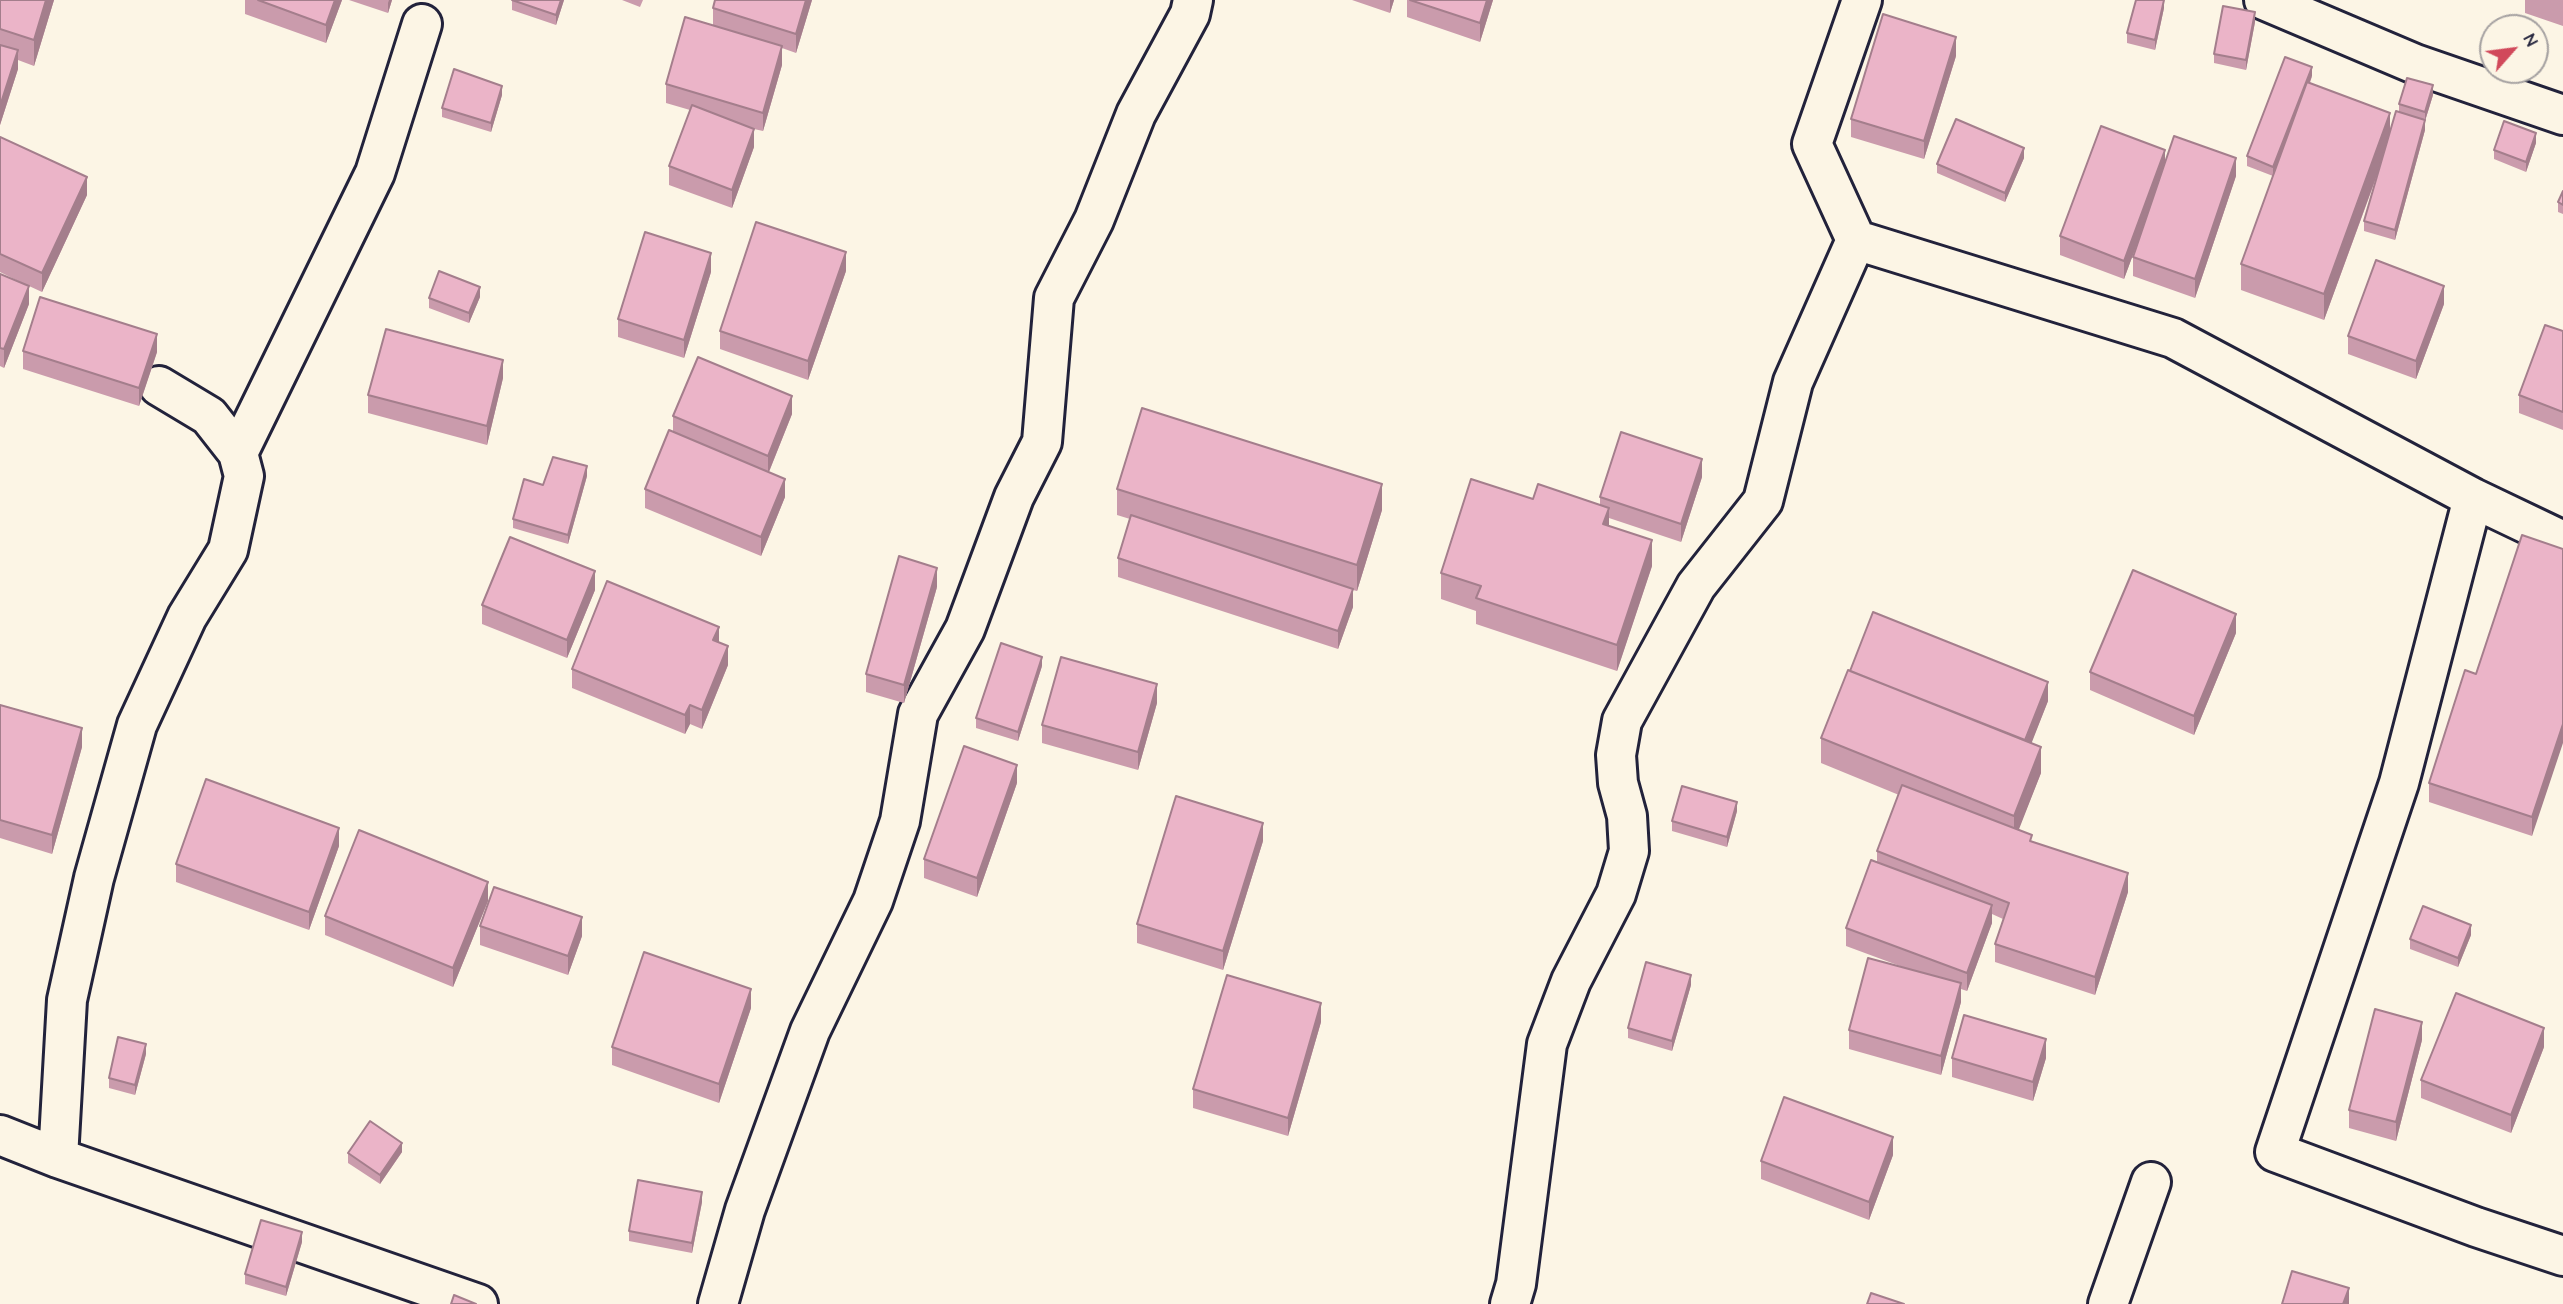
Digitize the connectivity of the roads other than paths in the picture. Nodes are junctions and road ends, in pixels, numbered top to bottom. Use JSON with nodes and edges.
{"nodes":[{"id":1,"x":1194,"y":0,"type":"edge"},
{"id":2,"x":1862,"y":0,"type":"edge"},
{"id":3,"x":2264,"y":0,"type":"edge"},
{"id":4,"x":422,"y":24,"type":"dead end"},
{"id":5,"x":2563,"y":115,"type":"edge"},
{"id":6,"x":1856,"y":240,"type":"junction"},
{"id":7,"x":159,"y":386,"type":"dead end"},
{"id":8,"x":238,"y":453,"type":"junction"},
{"id":9,"x":2473,"y":498,"type":"junction"},
{"id":10,"x":2563,"y":541,"type":"edge"},
{"id":11,"x":0,"y":1135,"type":"edge"},
{"id":12,"x":58,"y":1158,"type":"junction"},
{"id":13,"x":2151,"y":1182,"type":"dead end"},
{"id":14,"x":2563,"y":1256,"type":"edge"},
{"id":15,"x":478,"y":1304,"type":"edge"},
{"id":16,"x":718,"y":1304,"type":"edge"},
{"id":17,"x":1510,"y":1304,"type":"edge"},
{"id":18,"x":2108,"y":1304,"type":"edge"}],
"edges":[{"from":1,"to":16,"type":"street"},
{"from":2,"to":6,"type":"street"},
{"from":3,"to":5,"type":"street"},
{"from":4,"to":8,"type":"street"},
{"from":6,"to":9,"type":"street"},
{"from":6,"to":17,"type":"street"},
{"from":7,"to":8,"type":"street"},
{"from":8,"to":12,"type":"street"},
{"from":9,"to":10,"type":"street"},
{"from":9,"to":14,"type":"street"},
{"from":11,"to":12,"type":"street"},
{"from":12,"to":15,"type":"street"},
{"from":13,"to":18,"type":"street"}]}
